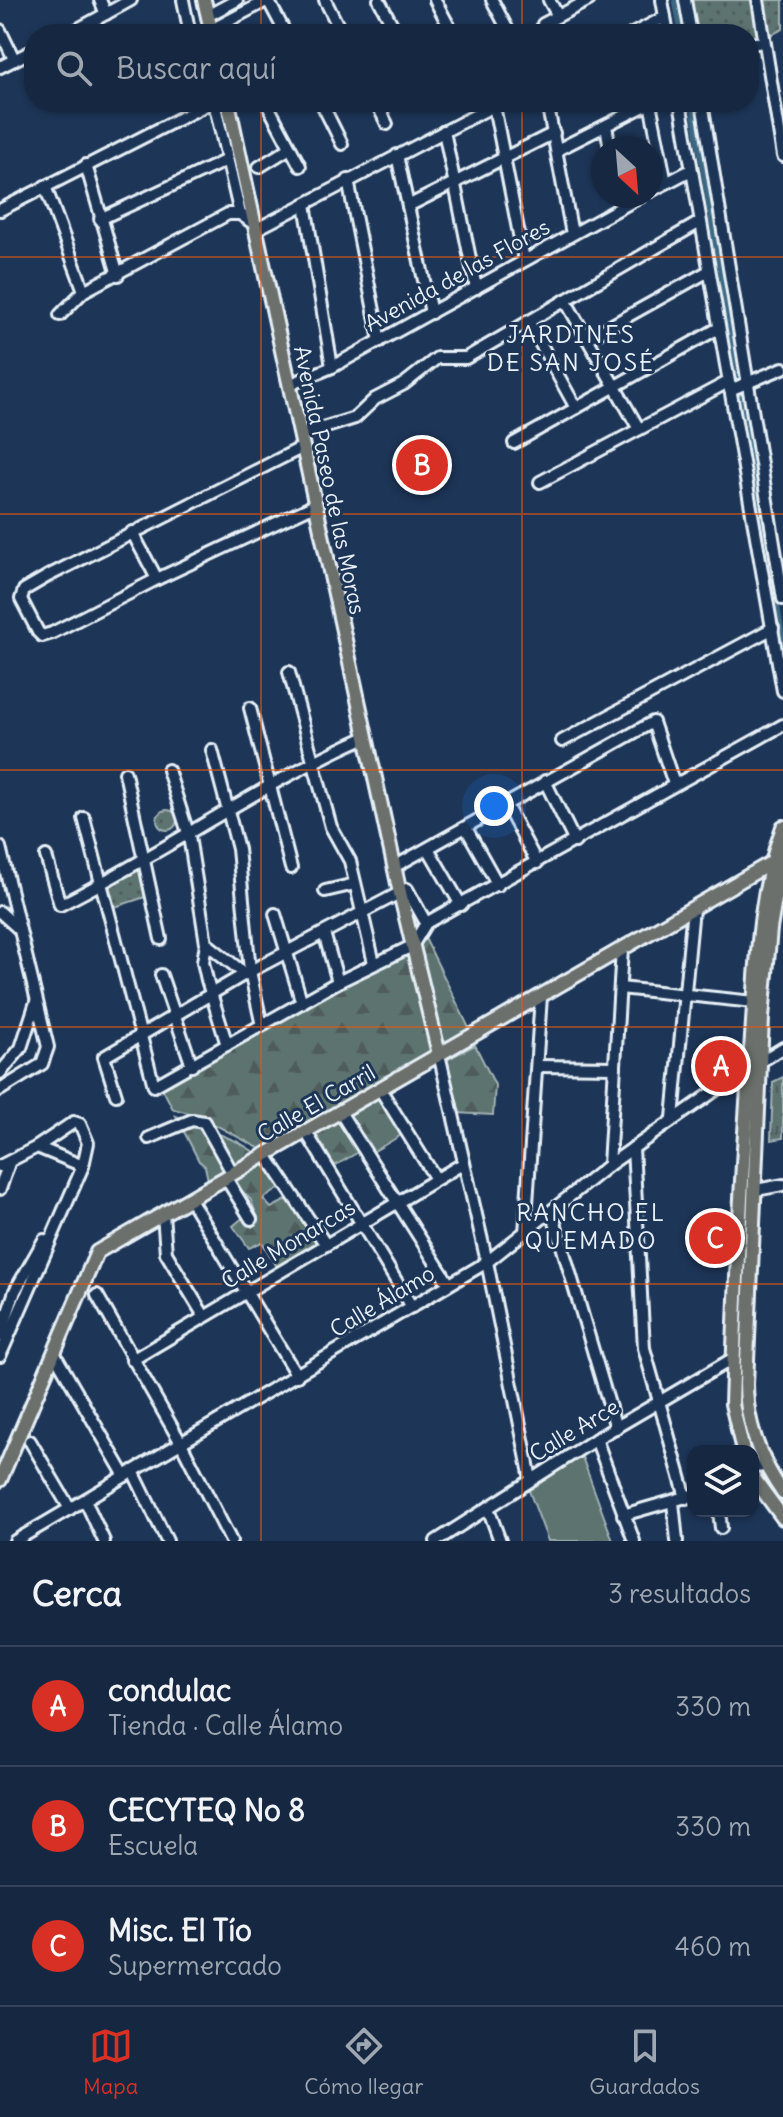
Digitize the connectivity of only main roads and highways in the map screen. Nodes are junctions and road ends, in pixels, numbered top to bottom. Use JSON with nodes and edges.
{"nodes":[{"id":1,"x":230,"y":112,"type":"edge"},
{"id":2,"x":783,"y":827,"type":"edge"},
{"id":3,"x":783,"y":853,"type":"edge"},
{"id":4,"x":769,"y":864,"type":"junction"},
{"id":5,"x":439,"y":1054,"type":"junction"},
{"id":6,"x":755,"y":1064,"type":"junction"},
{"id":7,"x":742,"y":1445,"type":"edge"},
{"id":8,"x":754,"y":1445,"type":"edge"},
{"id":9,"x":759,"y":1467,"type":"edge"},
{"id":10,"x":0,"y":1480,"type":"edge"},
{"id":11,"x":759,"y":1485,"type":"edge"},
{"id":12,"x":783,"y":1493,"type":"edge"},
{"id":13,"x":783,"y":1518,"type":"edge"}],
"edges":[{"from":1,"to":5,"type":"main road","name":"Avenida Paseo de las Moras"},
{"from":2,"to":4,"type":"main road"},
{"from":3,"to":6,"type":"main road"},
{"from":4,"to":5,"type":"main road","name":"Calle El Carril"},
{"from":4,"to":6,"type":"main road"},
{"from":5,"to":10,"type":"main road","name":"Calle El Carril"},
{"from":6,"to":7,"type":"main road"},
{"from":6,"to":8,"type":"main road"},
{"from":9,"to":12,"type":"main road"},
{"from":11,"to":13,"type":"main road"}]}
